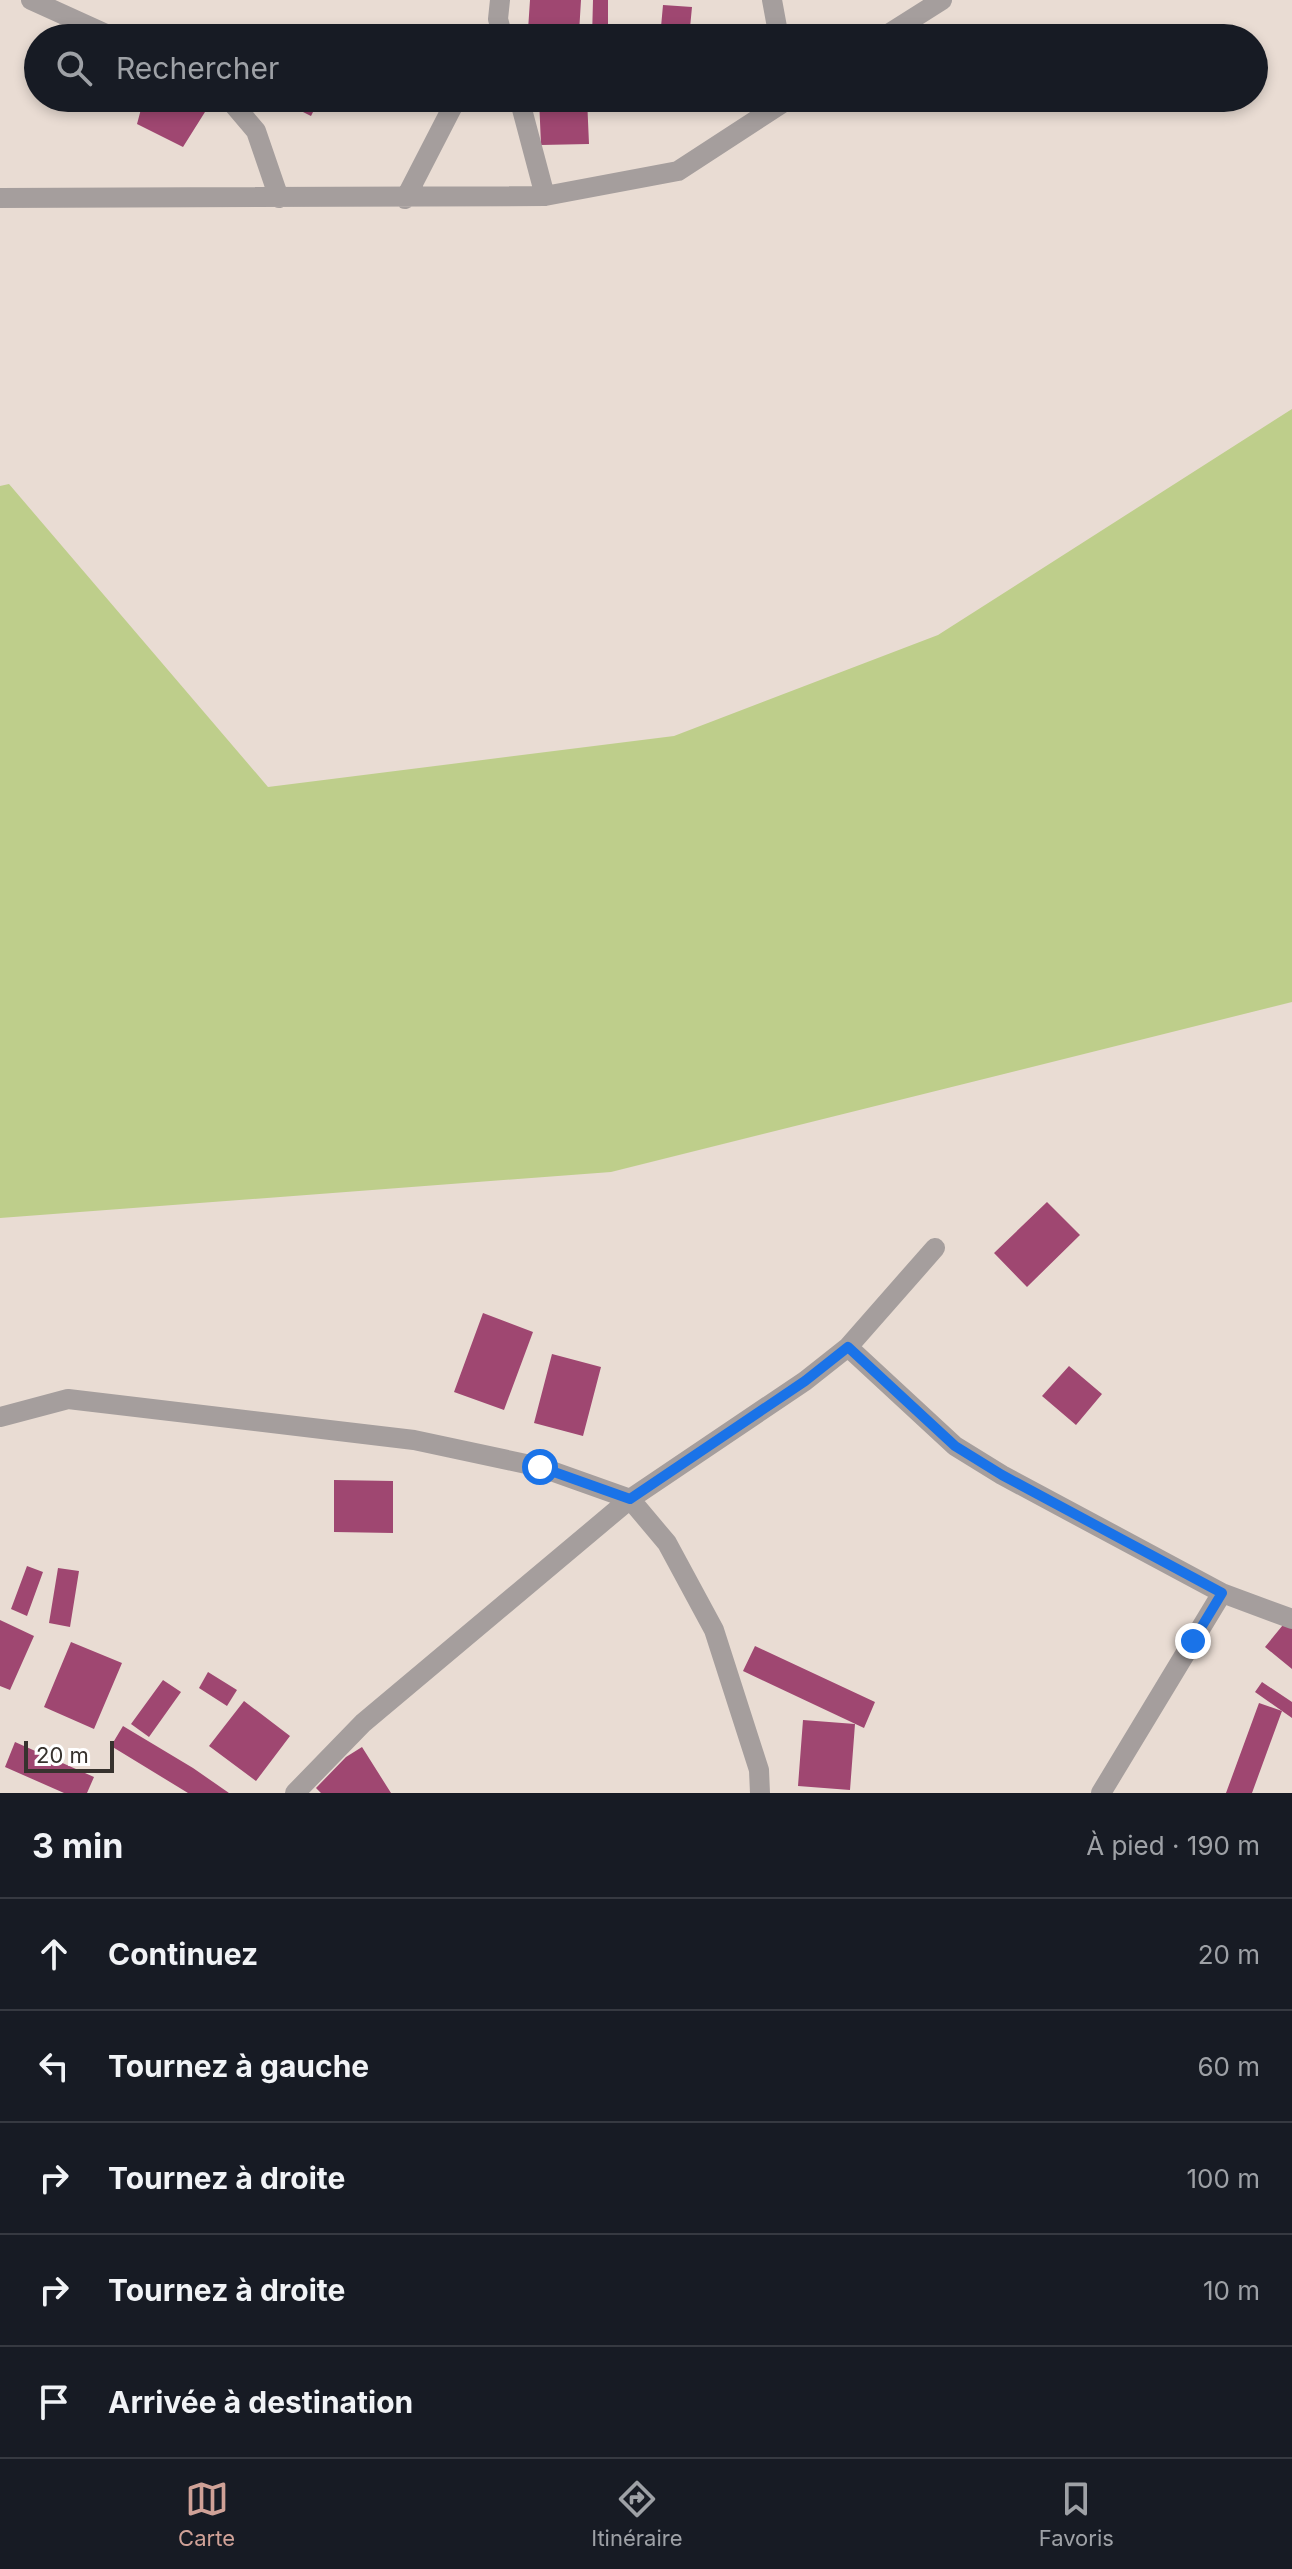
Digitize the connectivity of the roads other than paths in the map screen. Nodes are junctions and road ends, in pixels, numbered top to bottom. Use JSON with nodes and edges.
{"nodes":[{"id":1,"x":31,"y":0,"type":"edge"},
{"id":2,"x":772,"y":0,"type":"edge"},
{"id":3,"x":942,"y":0,"type":"edge"},
{"id":4,"x":84,"y":24,"type":"edge"},
{"id":5,"x":776,"y":24,"type":"edge"},
{"id":6,"x":904,"y":24,"type":"edge"},
{"id":7,"x":240,"y":112,"type":"edge"},
{"id":8,"x":450,"y":112,"type":"edge"},
{"id":9,"x":523,"y":112,"type":"edge"},
{"id":10,"x":769,"y":112,"type":"edge"},
{"id":11,"x":545,"y":196,"type":"junction"},
{"id":12,"x":0,"y":198,"type":"edge"},
{"id":13,"x":279,"y":198,"type":"junction"},
{"id":14,"x":405,"y":199,"type":"junction"},
{"id":15,"x":935,"y":1248,"type":"dead end"},
{"id":16,"x":848,"y":1347,"type":"junction"},
{"id":17,"x":0,"y":1417,"type":"edge"},
{"id":18,"x":630,"y":1499,"type":"junction"},
{"id":19,"x":1222,"y":1593,"type":"junction"},
{"id":20,"x":1292,"y":1619,"type":"edge"},
{"id":21,"x":295,"y":1793,"type":"edge"},
{"id":22,"x":760,"y":1793,"type":"edge"},
{"id":23,"x":1101,"y":1793,"type":"edge"}],
"edges":[{"from":1,"to":4,"type":"street"},
{"from":2,"to":5,"type":"street"},
{"from":3,"to":6,"type":"street"},
{"from":7,"to":13,"type":"street"},
{"from":8,"to":14,"type":"street"},
{"from":9,"to":11,"type":"street"},
{"from":10,"to":11,"type":"street"},
{"from":11,"to":14,"type":"street"},
{"from":12,"to":13,"type":"street"},
{"from":13,"to":14,"type":"street"},
{"from":15,"to":16,"type":"street"},
{"from":16,"to":18,"type":"street"},
{"from":16,"to":19,"type":"street"},
{"from":17,"to":18,"type":"street"},
{"from":18,"to":21,"type":"street"},
{"from":18,"to":22,"type":"street"},
{"from":19,"to":20,"type":"street"},
{"from":19,"to":23,"type":"street"}]}
